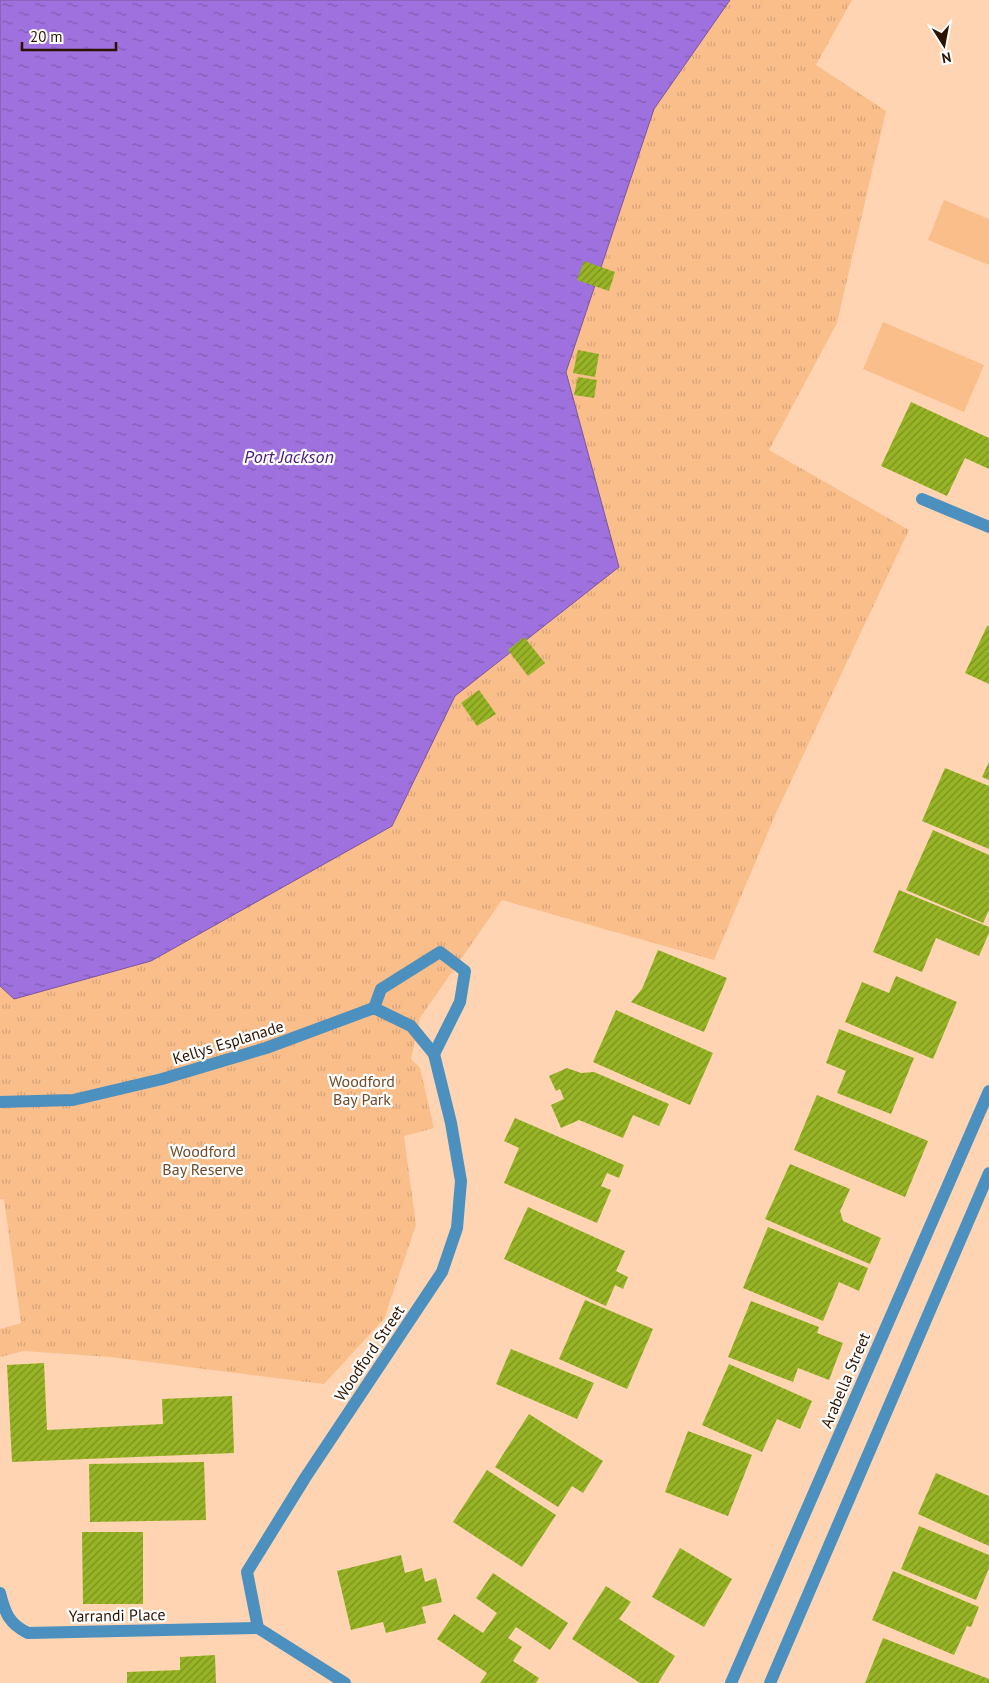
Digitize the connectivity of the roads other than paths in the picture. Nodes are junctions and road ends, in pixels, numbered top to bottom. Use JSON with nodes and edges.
{"nodes":[{"id":1,"x":922,"y":499,"type":"dead end"},
{"id":2,"x":989,"y":527,"type":"edge"},
{"id":3,"x":374,"y":1008,"type":"junction"},
{"id":4,"x":434,"y":1054,"type":"junction"},
{"id":5,"x":989,"y":1091,"type":"edge"},
{"id":6,"x":0,"y":1102,"type":"edge"},
{"id":7,"x":989,"y":1173,"type":"edge"},
{"id":8,"x":0,"y":1593,"type":"edge"},
{"id":9,"x":258,"y":1628,"type":"junction"},
{"id":10,"x":345,"y":1683,"type":"edge"},
{"id":11,"x":731,"y":1683,"type":"edge"},
{"id":12,"x":770,"y":1683,"type":"edge"}],
"edges":[{"from":1,"to":2,"type":"street"},
{"from":3,"to":4,"type":"street","name":"Woodford Street"},
{"from":3,"to":4,"type":"street"},
{"from":3,"to":6,"type":"street","name":"Kellys Esplanade"},
{"from":4,"to":9,"type":"street","name":"Woodford Street"},
{"from":5,"to":11,"type":"street","name":"Arabella Street"},
{"from":7,"to":12,"type":"street"},
{"from":8,"to":9,"type":"street","name":"Yarrandi Place"},
{"from":9,"to":10,"type":"street"}]}
